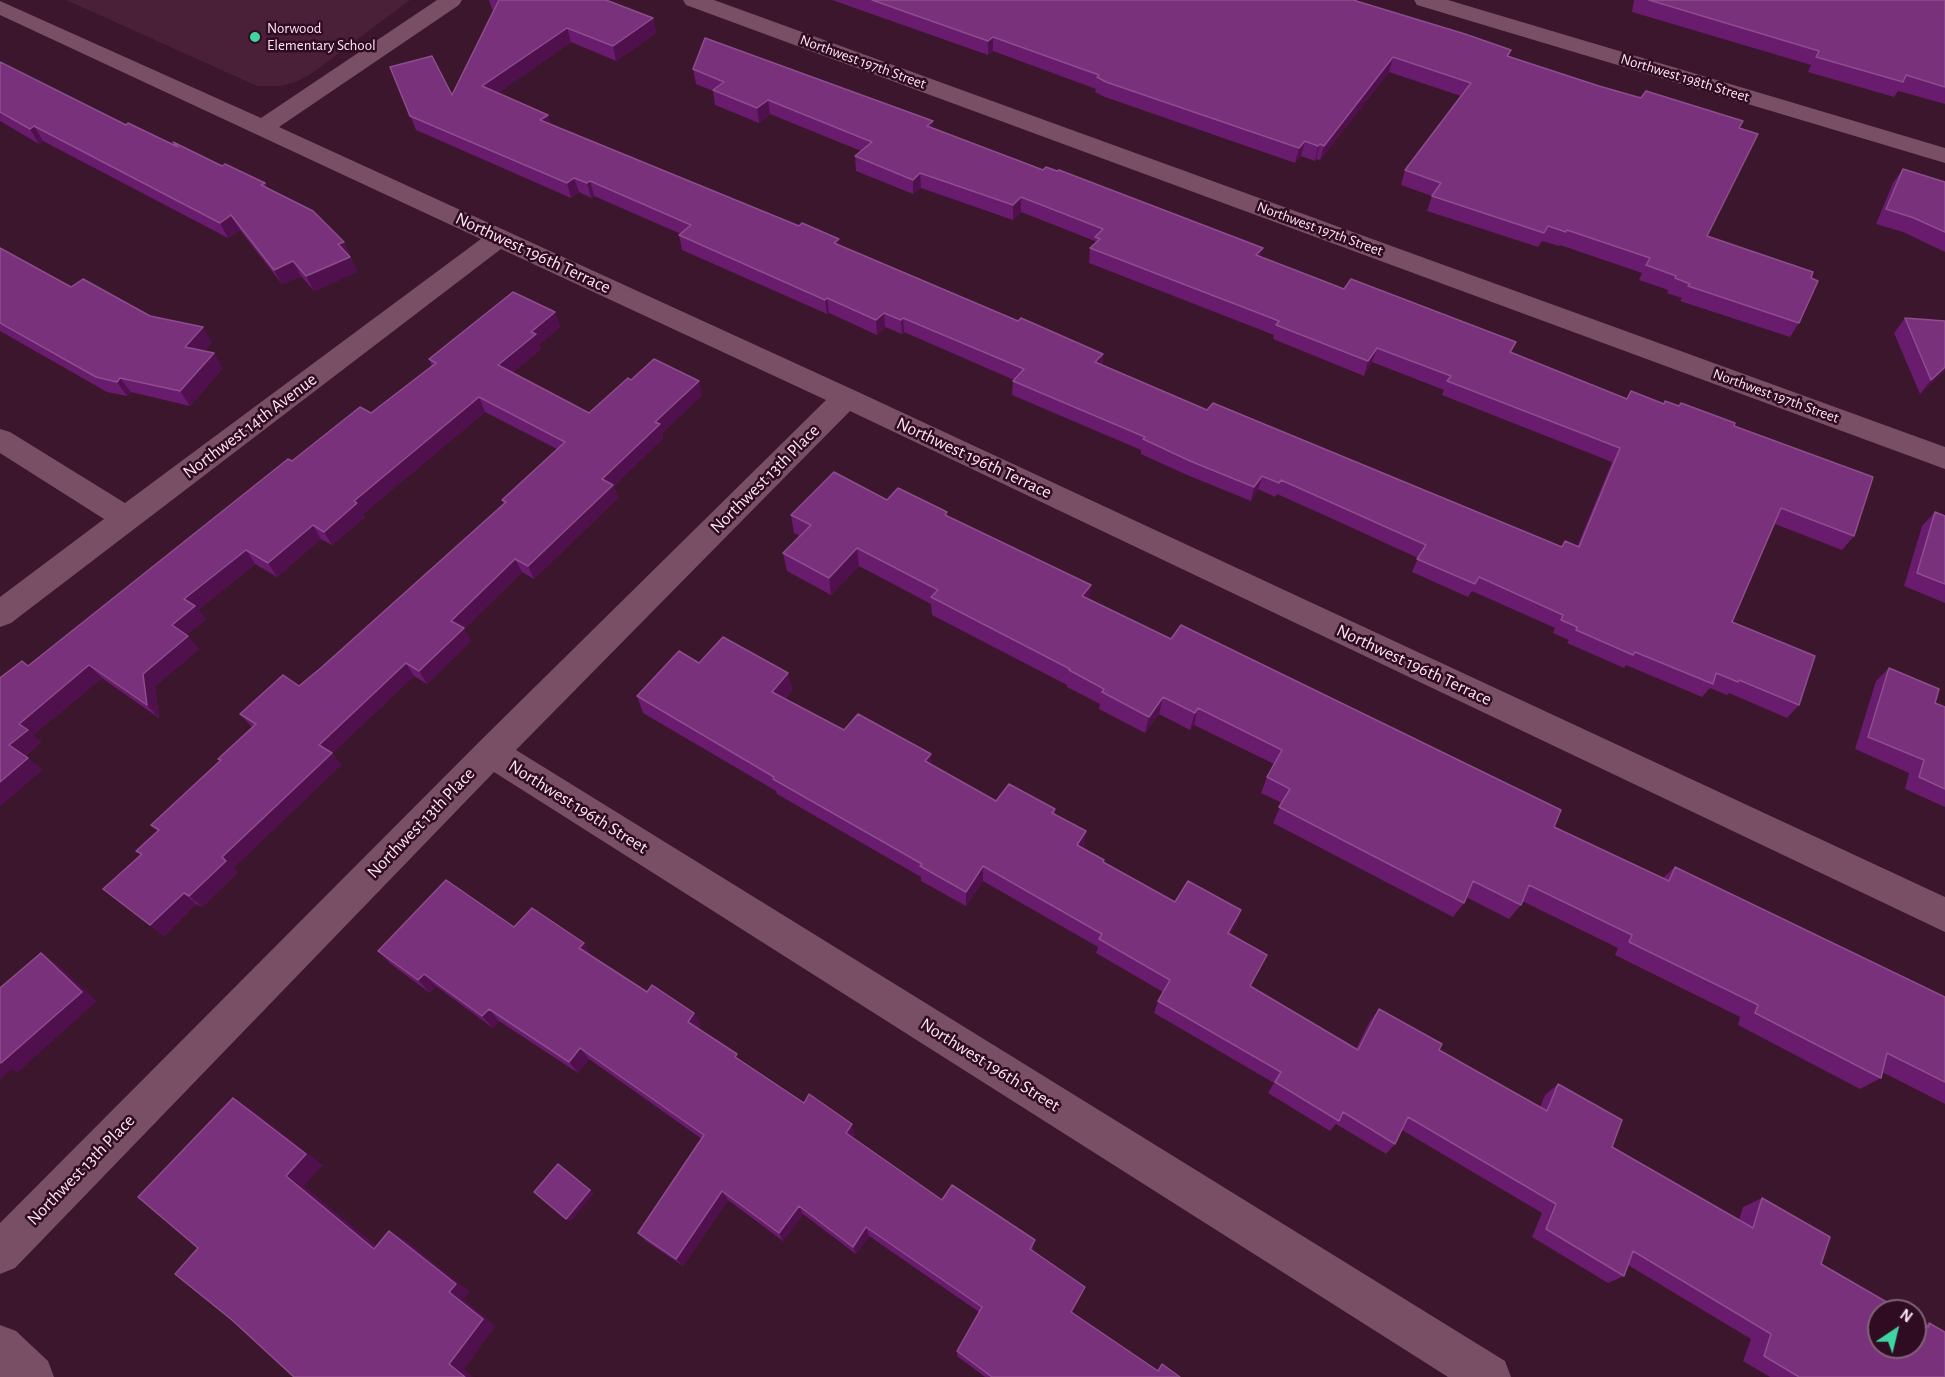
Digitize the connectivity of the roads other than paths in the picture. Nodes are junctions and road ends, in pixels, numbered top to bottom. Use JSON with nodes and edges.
{"nodes":[{"id":1,"x":451,"y":0,"type":"edge"},
{"id":2,"x":694,"y":0,"type":"edge"},
{"id":3,"x":1425,"y":0,"type":"edge"},
{"id":4,"x":0,"y":7,"type":"edge"},
{"id":5,"x":262,"y":128,"type":"junction"},
{"id":6,"x":1945,"y":156,"type":"edge"},
{"id":7,"x":500,"y":237,"type":"junction"},
{"id":8,"x":846,"y":398,"type":"junction"},
{"id":9,"x":0,"y":439,"type":"edge"},
{"id":10,"x":1945,"y":458,"type":"edge"},
{"id":11,"x":127,"y":519,"type":"junction"},
{"id":12,"x":0,"y":614,"type":"edge"},
{"id":13,"x":491,"y":752,"type":"junction"},
{"id":14,"x":1945,"y":915,"type":"edge"},
{"id":15,"x":0,"y":1253,"type":"edge"},
{"id":16,"x":0,"y":1347,"type":"edge"},
{"id":17,"x":32,"y":1377,"type":"edge"},
{"id":18,"x":1489,"y":1377,"type":"edge"}],
"edges":[{"from":1,"to":5,"type":"street"},
{"from":2,"to":10,"type":"street","name":"Northwest 197th Street"},
{"from":3,"to":6,"type":"street","name":"Northwest 198th Street"},
{"from":4,"to":5,"type":"street","name":"Northwest 196th Terrace"},
{"from":5,"to":7,"type":"street","name":"Northwest 196th Terrace"},
{"from":7,"to":8,"type":"street","name":"Northwest 196th Terrace"},
{"from":7,"to":11,"type":"street","name":"Northwest 14th Avenue"},
{"from":8,"to":13,"type":"street","name":"Northwest 13th Place"},
{"from":8,"to":14,"type":"street","name":"Northwest 196th Terrace"},
{"from":9,"to":11,"type":"street"},
{"from":11,"to":12,"type":"street","name":"Northwest 14th Avenue"},
{"from":13,"to":15,"type":"street","name":"Northwest 13th Place"},
{"from":13,"to":18,"type":"street","name":"Northwest 196th Street"},
{"from":16,"to":17,"type":"street"}]}
